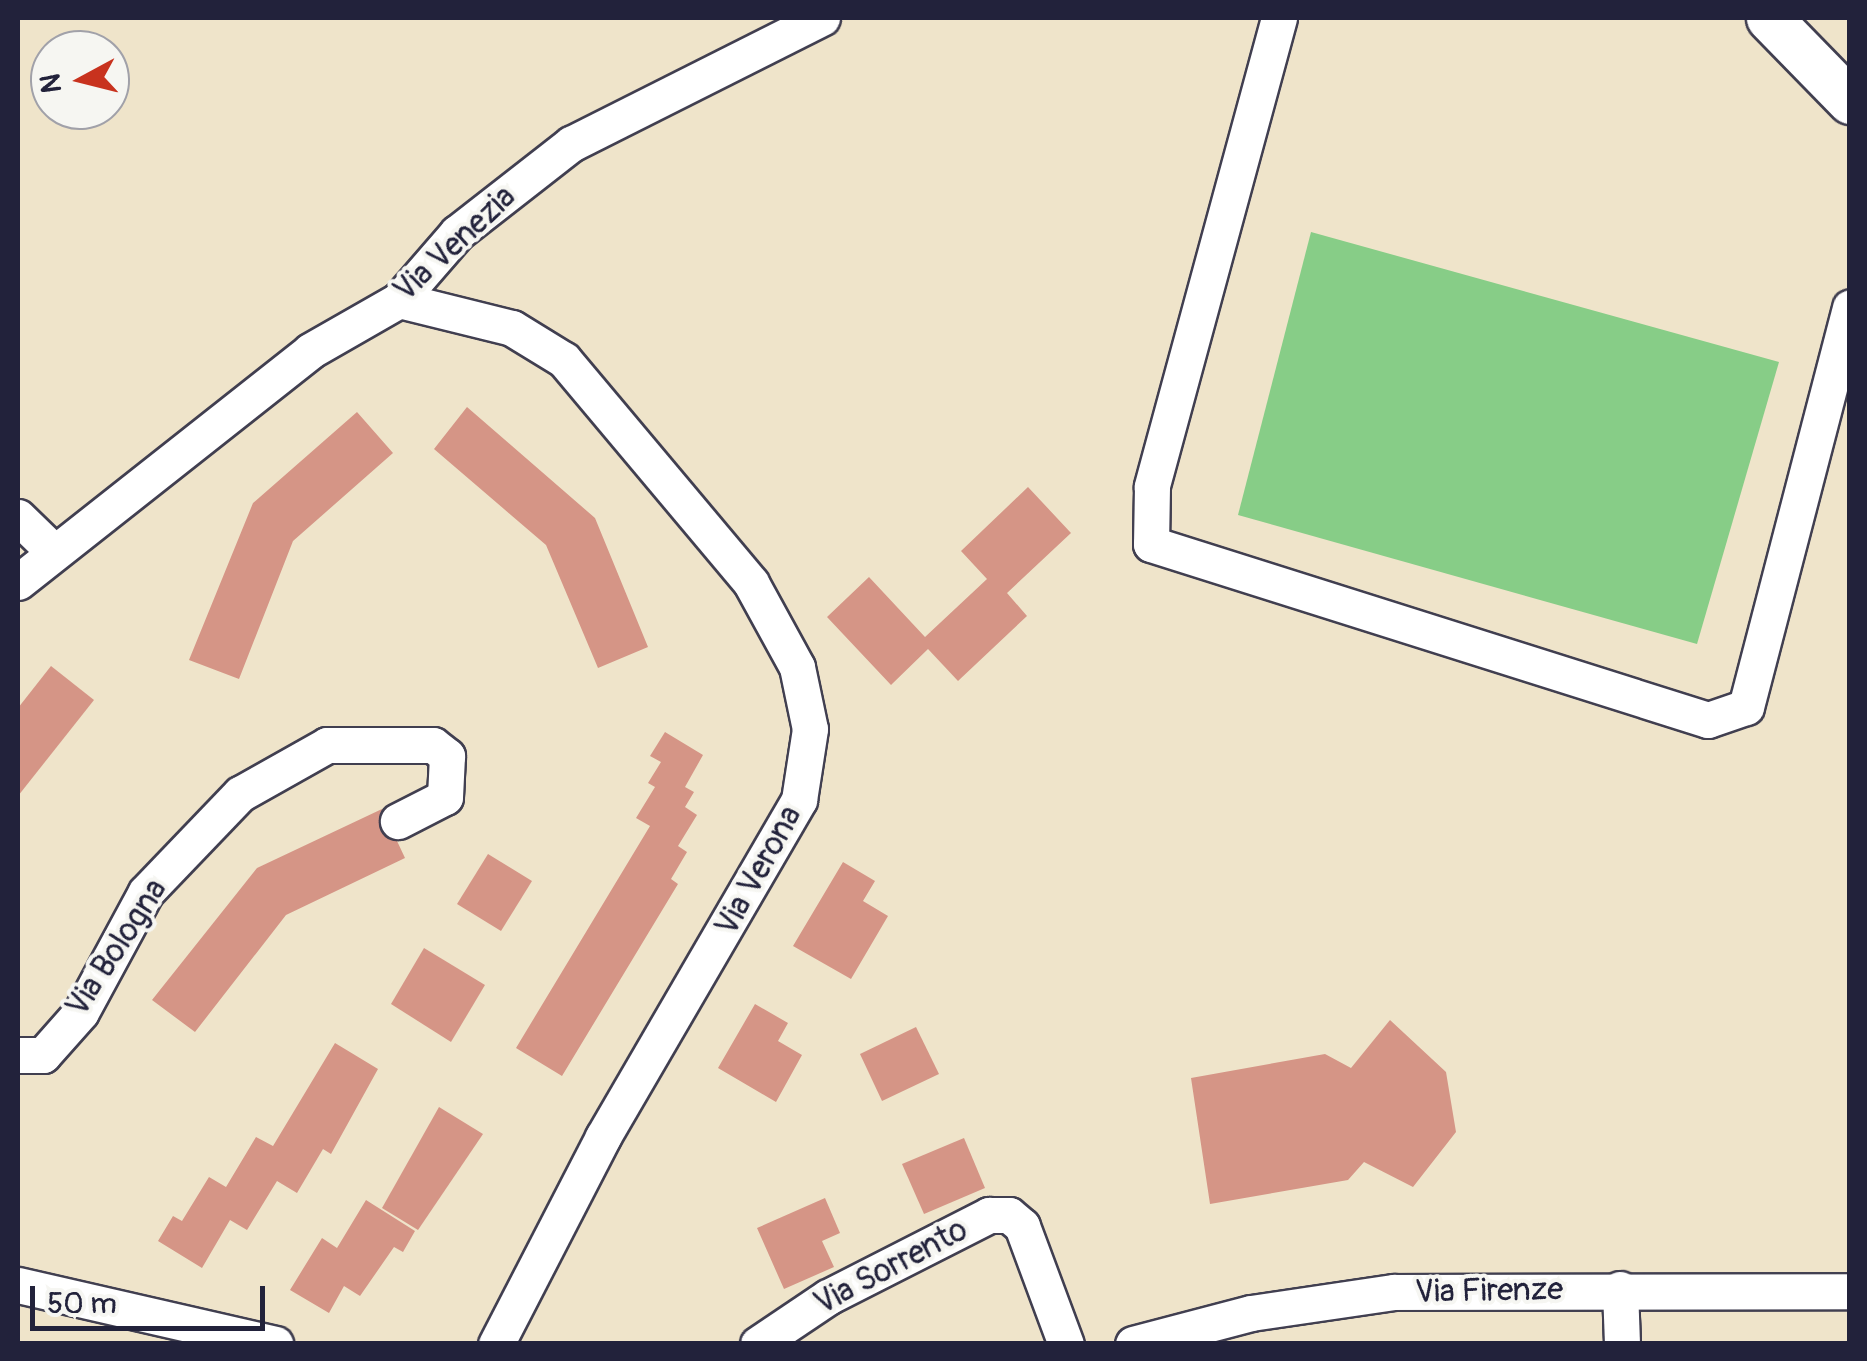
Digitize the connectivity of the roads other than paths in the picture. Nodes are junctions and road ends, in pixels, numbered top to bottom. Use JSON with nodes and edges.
{"nodes":[{"id":1,"x":822,"y":18,"type":"edge"},
{"id":2,"x":1278,"y":18,"type":"edge"},
{"id":3,"x":1769,"y":18,"type":"edge"},
{"id":4,"x":1850,"y":101,"type":"edge"},
{"id":5,"x":399,"y":300,"type":"junction"},
{"id":6,"x":1850,"y":306,"type":"edge"},
{"id":7,"x":18,"y":517,"type":"edge"},
{"id":8,"x":52,"y":550,"type":"junction"},
{"id":9,"x":18,"y":582,"type":"edge"},
{"id":10,"x":398,"y":821,"type":"dead end"},
{"id":11,"x":18,"y":1054,"type":"edge"},
{"id":12,"x":18,"y":1285,"type":"edge"},
{"id":13,"x":1620,"y":1289,"type":"junction"},
{"id":14,"x":1850,"y":1291,"type":"edge"},
{"id":15,"x":275,"y":1344,"type":"edge"},
{"id":16,"x":496,"y":1344,"type":"edge"},
{"id":17,"x":758,"y":1344,"type":"edge"},
{"id":18,"x":1066,"y":1344,"type":"edge"},
{"id":19,"x":1133,"y":1344,"type":"edge"},
{"id":20,"x":1622,"y":1344,"type":"edge"}],
"edges":[{"from":1,"to":5,"type":"street","name":"Via Venezia"},
{"from":2,"to":6,"type":"street"},
{"from":3,"to":4,"type":"main road"},
{"from":5,"to":8,"type":"street","name":"Via Venezia"},
{"from":5,"to":16,"type":"street","name":"Via Verona"},
{"from":7,"to":8,"type":"street"},
{"from":8,"to":9,"type":"street","name":"Via Venezia"},
{"from":10,"to":11,"type":"street","name":"Via Bologna"},
{"from":12,"to":15,"type":"street"},
{"from":13,"to":14,"type":"street","name":"Via Firenze"},
{"from":13,"to":19,"type":"street","name":"Via Firenze"},
{"from":13,"to":20,"type":"street"},
{"from":17,"to":18,"type":"street","name":"Via Sorrento"}]}
